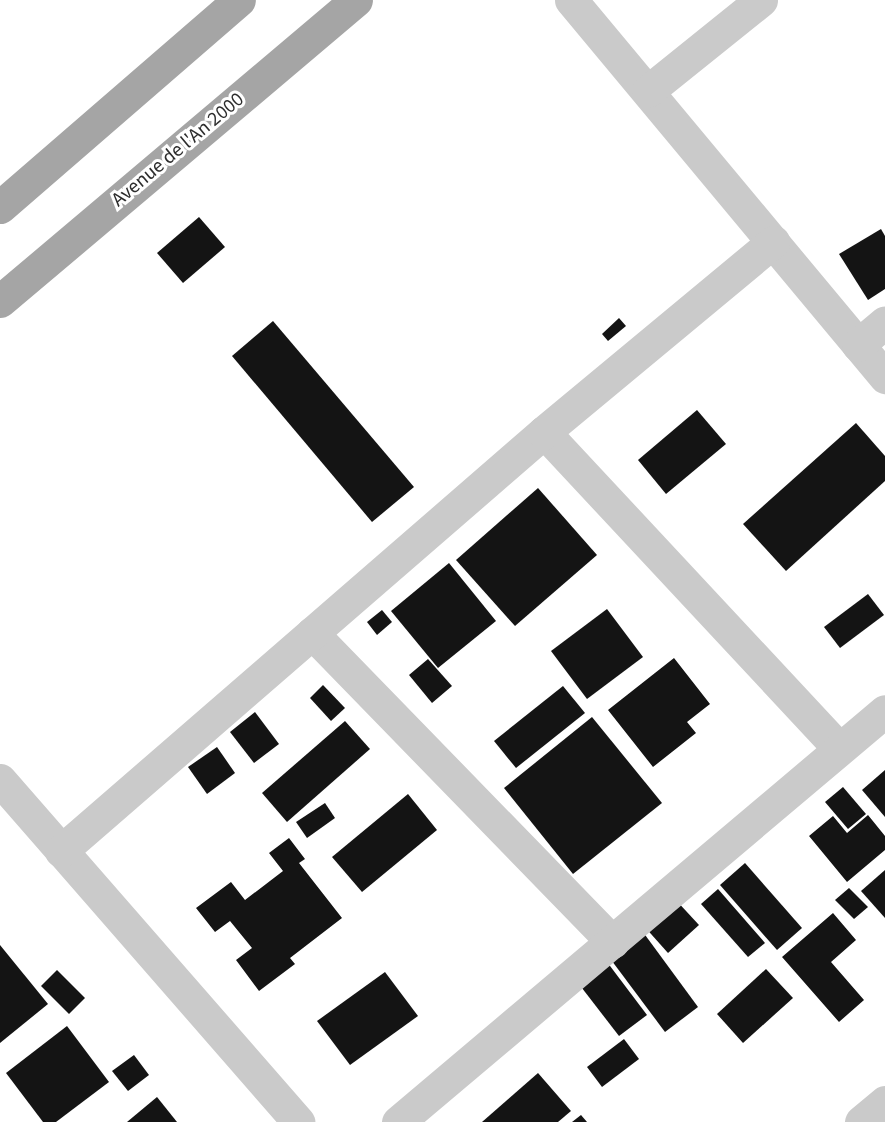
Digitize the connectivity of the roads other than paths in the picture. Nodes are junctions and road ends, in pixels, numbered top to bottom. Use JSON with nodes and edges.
{"nodes":[{"id":1,"x":239,"y":0,"type":"edge"},
{"id":2,"x":356,"y":0,"type":"edge"},
{"id":3,"x":572,"y":0,"type":"edge"},
{"id":4,"x":761,"y":0,"type":"edge"},
{"id":5,"x":648,"y":92,"type":"junction"},
{"id":6,"x":0,"y":207,"type":"edge"},
{"id":7,"x":773,"y":242,"type":"junction"},
{"id":8,"x":0,"y":301,"type":"edge"},
{"id":9,"x":885,"y":322,"type":"edge"},
{"id":10,"x":858,"y":345,"type":"junction"},
{"id":11,"x":885,"y":377,"type":"edge"},
{"id":12,"x":544,"y":432,"type":"junction"},
{"id":13,"x":312,"y":633,"type":"junction"},
{"id":14,"x":885,"y":711,"type":"edge"},
{"id":15,"x":839,"y":748,"type":"junction"},
{"id":16,"x":0,"y":780,"type":"edge"},
{"id":17,"x":61,"y":850,"type":"junction"},
{"id":18,"x":612,"y":942,"type":"junction"},
{"id":19,"x":885,"y":1102,"type":"edge"},
{"id":20,"x":298,"y":1122,"type":"edge"},
{"id":21,"x":398,"y":1122,"type":"edge"},
{"id":22,"x":861,"y":1122,"type":"edge"}],
"edges":[{"from":1,"to":6,"type":"main road"},
{"from":2,"to":8,"type":"main road","name":"Avenue de l'An 2000"},
{"from":3,"to":5,"type":"street"},
{"from":4,"to":5,"type":"street"},
{"from":5,"to":7,"type":"street"},
{"from":7,"to":10,"type":"street"},
{"from":7,"to":12,"type":"street"},
{"from":9,"to":10,"type":"street"},
{"from":10,"to":11,"type":"street"},
{"from":12,"to":13,"type":"street"},
{"from":12,"to":15,"type":"street"},
{"from":13,"to":17,"type":"street"},
{"from":13,"to":18,"type":"street"},
{"from":14,"to":15,"type":"street"},
{"from":15,"to":18,"type":"street"},
{"from":16,"to":17,"type":"street"},
{"from":17,"to":20,"type":"street"},
{"from":18,"to":21,"type":"street"},
{"from":19,"to":22,"type":"street"}]}
